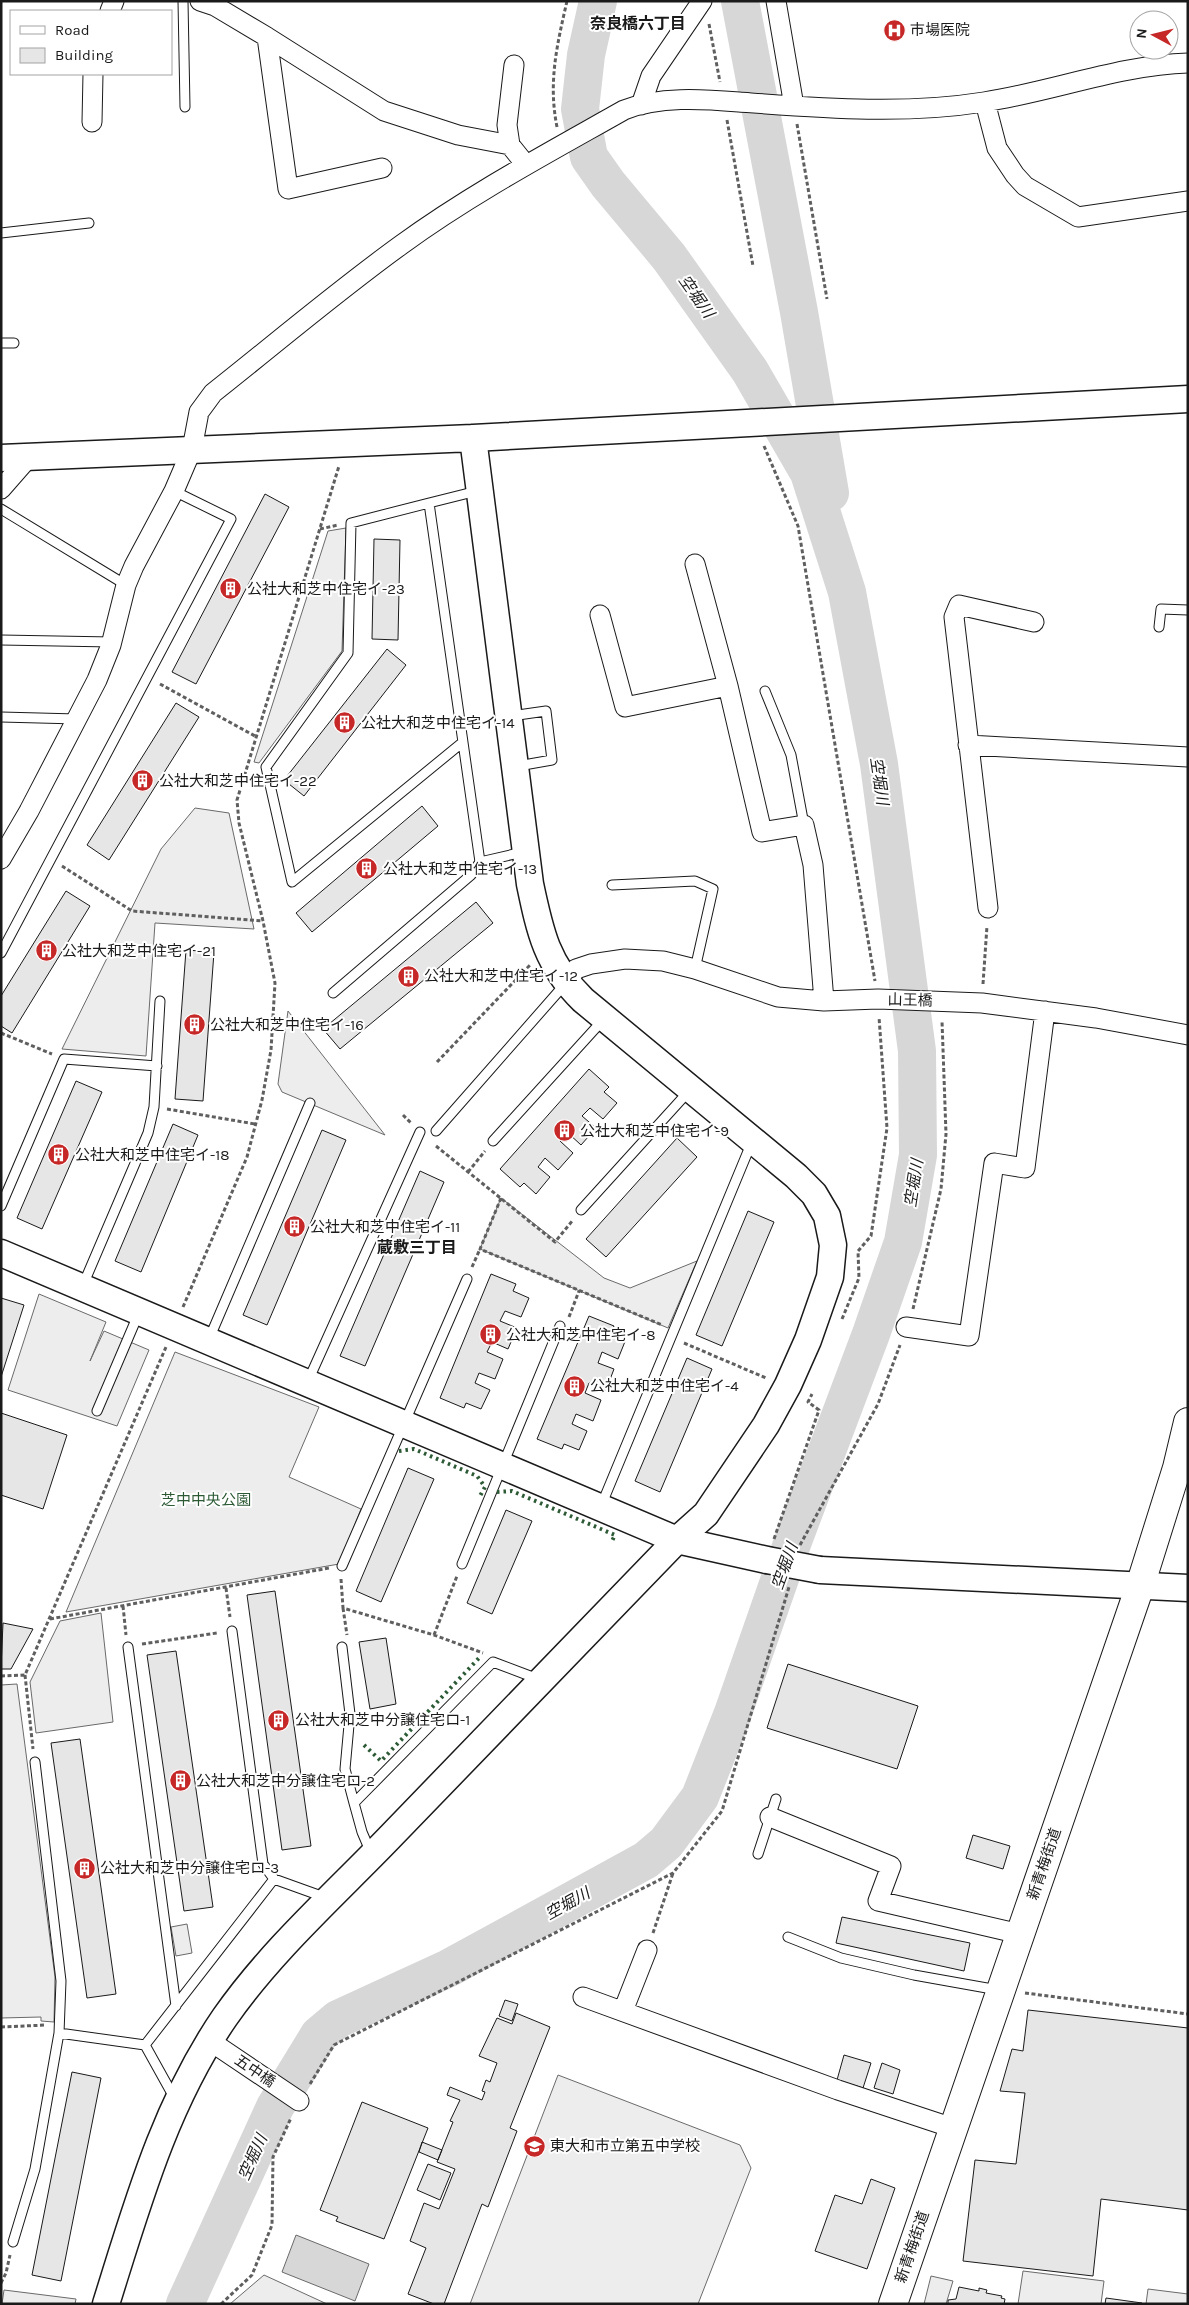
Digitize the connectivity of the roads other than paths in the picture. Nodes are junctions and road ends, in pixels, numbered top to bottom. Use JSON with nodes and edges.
{"nodes":[{"id":1,"x":183,"y":1,"type":"edge"},
{"id":2,"x":200,"y":1,"type":"edge"},
{"id":3,"x":702,"y":1,"type":"edge"},
{"id":4,"x":776,"y":1,"type":"edge"},
{"id":5,"x":267,"y":37,"type":"junction"},
{"id":6,"x":1188,"y":63,"type":"edge"},
{"id":7,"x":514,"y":65,"type":"dead end"},
{"id":8,"x":93,"y":75,"type":"edge"},
{"id":9,"x":985,"y":102,"type":"junction"},
{"id":10,"x":641,"y":105,"type":"junction"},
{"id":11,"x":793,"y":106,"type":"junction"},
{"id":12,"x":185,"y":107,"type":"dead end"},
{"id":13,"x":92,"y":122,"type":"dead end"},
{"id":14,"x":504,"y":144,"type":"junction"},
{"id":15,"x":526,"y":165,"type":"junction"},
{"id":16,"x":382,"y":168,"type":"dead end"},
{"id":17,"x":1188,"y":201,"type":"edge"},
{"id":18,"x":89,"y":223,"type":"dead end"},
{"id":19,"x":1,"y":233,"type":"edge"},
{"id":20,"x":1,"y":343,"type":"edge"},
{"id":21,"x":14,"y":343,"type":"dead end"},
{"id":22,"x":1188,"y":399,"type":"edge"},
{"id":23,"x":473,"y":438,"type":"junction"},
{"id":24,"x":192,"y":450,"type":"junction"},
{"id":25,"x":29,"y":457,"type":"junction"},
{"id":26,"x":1,"y":458,"type":"edge"},
{"id":27,"x":1,"y":489,"type":"edge"},
{"id":28,"x":174,"y":491,"type":"junction"},
{"id":29,"x":478,"y":491,"type":"junction"},
{"id":30,"x":429,"y":503,"type":"junction"},
{"id":31,"x":1,"y":509,"type":"edge"},
{"id":32,"x":695,"y":564,"type":"dead end"},
{"id":33,"x":126,"y":585,"type":"junction"},
{"id":34,"x":1188,"y":610,"type":"edge"},
{"id":35,"x":600,"y":615,"type":"dead end"},
{"id":36,"x":1034,"y":622,"type":"dead end"},
{"id":37,"x":1159,"y":627,"type":"dead end"},
{"id":38,"x":1,"y":640,"type":"edge"},
{"id":39,"x":112,"y":642,"type":"junction"},
{"id":40,"x":728,"y":686,"type":"junction"},
{"id":41,"x":765,"y":691,"type":"dead end"},
{"id":42,"x":508,"y":716,"type":"junction"},
{"id":43,"x":1,"y":717,"type":"edge"},
{"id":44,"x":77,"y":719,"type":"junction"},
{"id":45,"x":463,"y":742,"type":"junction"},
{"id":46,"x":968,"y":745,"type":"junction"},
{"id":47,"x":1188,"y":757,"type":"edge"},
{"id":48,"x":515,"y":766,"type":"junction"},
{"id":49,"x":804,"y":825,"type":"junction"},
{"id":50,"x":526,"y":851,"type":"junction"},
{"id":51,"x":1,"y":859,"type":"edge"},
{"id":52,"x":480,"y":862,"type":"junction"},
{"id":53,"x":612,"y":885,"type":"dead end"},
{"id":54,"x":988,"y":908,"type":"road end"},
{"id":55,"x":1,"y":953,"type":"edge"},
{"id":56,"x":695,"y":969,"type":"junction"},
{"id":57,"x":566,"y":983,"type":"junction"},
{"id":58,"x":333,"y":993,"type":"dead end"},
{"id":59,"x":160,"y":1001,"type":"dead end"},
{"id":60,"x":824,"y":1001,"type":"junction"},
{"id":61,"x":1045,"y":1011,"type":"junction"},
{"id":62,"x":605,"y":1018,"type":"junction"},
{"id":63,"x":1188,"y":1036,"type":"edge"},
{"id":64,"x":157,"y":1066,"type":"junction"},
{"id":65,"x":690,"y":1088,"type":"junction"},
{"id":66,"x":310,"y":1103,"type":"dead end"},
{"id":67,"x":436,"y":1131,"type":"dead end"},
{"id":68,"x":420,"y":1132,"type":"road end"},
{"id":69,"x":753,"y":1140,"type":"junction"},
{"id":70,"x":493,"y":1141,"type":"road end"},
{"id":71,"x":1,"y":1206,"type":"edge"},
{"id":72,"x":581,"y":1210,"type":"road end"},
{"id":73,"x":1,"y":1253,"type":"edge"},
{"id":74,"x":467,"y":1279,"type":"road end"},
{"id":75,"x":82,"y":1288,"type":"junction"},
{"id":76,"x":139,"y":1312,"type":"junction"},
{"id":77,"x":560,"y":1326,"type":"road end"},
{"id":78,"x":906,"y":1327,"type":"road end"},
{"id":79,"x":208,"y":1342,"type":"junction"},
{"id":80,"x":307,"y":1383,"type":"junction"},
{"id":81,"x":97,"y":1411,"type":"dead end"},
{"id":82,"x":1188,"y":1422,"type":"edge"},
{"id":83,"x":404,"y":1425,"type":"junction"},
{"id":84,"x":502,"y":1467,"type":"junction"},
{"id":85,"x":600,"y":1509,"type":"junction"},
{"id":86,"x":678,"y":1540,"type":"junction"},
{"id":87,"x":462,"y":1564,"type":"road end"},
{"id":88,"x":342,"y":1566,"type":"road end"},
{"id":89,"x":1140,"y":1586,"type":"junction"},
{"id":90,"x":1188,"y":1588,"type":"edge"},
{"id":91,"x":232,"y":1631,"type":"road end"},
{"id":92,"x":128,"y":1646,"type":"road end"},
{"id":93,"x":342,"y":1648,"type":"road end"},
{"id":94,"x":541,"y":1680,"type":"junction"},
{"id":95,"x":35,"y":1762,"type":"road end"},
{"id":96,"x":776,"y":1799,"type":"dead end"},
{"id":97,"x":354,"y":1803,"type":"junction"},
{"id":98,"x":770,"y":1817,"type":"junction"},
{"id":99,"x":758,"y":1854,"type":"dead end"},
{"id":100,"x":372,"y":1855,"type":"junction"},
{"id":101,"x":274,"y":1880,"type":"junction"},
{"id":102,"x":328,"y":1899,"type":"junction"},
{"id":103,"x":1020,"y":1934,"type":"junction"},
{"id":104,"x":788,"y":1937,"type":"dead end"},
{"id":105,"x":647,"y":1950,"type":"road end"},
{"id":106,"x":1001,"y":1990,"type":"junction"},
{"id":107,"x":583,"y":1997,"type":"dead end"},
{"id":108,"x":176,"y":2006,"type":"junction"},
{"id":109,"x":623,"y":2011,"type":"junction"},
{"id":110,"x":59,"y":2029,"type":"junction"},
{"id":111,"x":210,"y":2041,"type":"junction"},
{"id":112,"x":145,"y":2045,"type":"junction"},
{"id":113,"x":299,"y":2101,"type":"road end"},
{"id":114,"x":176,"y":2102,"type":"junction"},
{"id":115,"x":953,"y":2128,"type":"junction"},
{"id":116,"x":13,"y":2242,"type":"road end"},
{"id":117,"x":106,"y":2304,"type":"edge"},
{"id":118,"x":893,"y":2304,"type":"edge"}],
"edges":[{"from":1,"to":12,"type":"lane"},
{"from":2,"to":5,"type":"street"},
{"from":3,"to":10,"type":"street"},
{"from":4,"to":11,"type":"street"},
{"from":5,"to":14,"type":"street"},
{"from":5,"to":16,"type":"street"},
{"from":6,"to":9,"type":"street"},
{"from":7,"to":14,"type":"street"},
{"from":8,"to":13,"type":"street"},
{"from":9,"to":11,"type":"street"},
{"from":9,"to":17,"type":"street"},
{"from":10,"to":11,"type":"street"},
{"from":10,"to":15,"type":"street"},
{"from":14,"to":15,"type":"street"},
{"from":15,"to":24,"type":"street"},
{"from":18,"to":19,"type":"lane"},
{"from":20,"to":21,"type":"lane"},
{"from":22,"to":23,"type":"street"},
{"from":23,"to":24,"type":"street"},
{"from":23,"to":29,"type":"street"},
{"from":24,"to":25,"type":"street"},
{"from":24,"to":28,"type":"street"},
{"from":25,"to":26,"type":"street"},
{"from":25,"to":27,"type":"street"},
{"from":28,"to":33,"type":"street"},
{"from":28,"to":55,"type":"lane"},
{"from":29,"to":30,"type":"lane"},
{"from":29,"to":42,"type":"street"},
{"from":30,"to":45,"type":"lane"},
{"from":30,"to":45,"type":"lane"},
{"from":31,"to":33,"type":"lane"},
{"from":32,"to":40,"type":"street"},
{"from":33,"to":39,"type":"street"},
{"from":34,"to":37,"type":"lane"},
{"from":35,"to":40,"type":"street"},
{"from":36,"to":46,"type":"street"},
{"from":38,"to":39,"type":"lane"},
{"from":39,"to":44,"type":"street"},
{"from":40,"to":49,"type":"street"},
{"from":41,"to":49,"type":"lane"},
{"from":42,"to":48,"type":"street"},
{"from":42,"to":48,"type":"lane"},
{"from":43,"to":44,"type":"lane"},
{"from":44,"to":51,"type":"street"},
{"from":45,"to":52,"type":"lane"},
{"from":46,"to":47,"type":"street"},
{"from":46,"to":54,"type":"street"},
{"from":48,"to":50,"type":"street"},
{"from":49,"to":60,"type":"street"},
{"from":50,"to":52,"type":"lane"},
{"from":50,"to":57,"type":"street"},
{"from":52,"to":58,"type":"lane"},
{"from":53,"to":56,"type":"lane"},
{"from":56,"to":57,"type":"street","name":"山王橋"},
{"from":56,"to":60,"type":"street","name":"山王橋"},
{"from":57,"to":62,"type":"street"},
{"from":57,"to":67,"type":"lane"},
{"from":59,"to":64,"type":"lane"},
{"from":60,"to":61,"type":"street","name":"山王橋"},
{"from":61,"to":63,"type":"street","name":"山王橋"},
{"from":61,"to":78,"type":"street"},
{"from":62,"to":65,"type":"street"},
{"from":62,"to":70,"type":"lane"},
{"from":64,"to":71,"type":"lane"},
{"from":64,"to":75,"type":"lane"},
{"from":65,"to":69,"type":"street"},
{"from":65,"to":72,"type":"lane"},
{"from":66,"to":79,"type":"lane"},
{"from":68,"to":80,"type":"lane"},
{"from":69,"to":85,"type":"lane"},
{"from":69,"to":86,"type":"street"},
{"from":73,"to":75,"type":"street"},
{"from":74,"to":83,"type":"lane"},
{"from":75,"to":76,"type":"street"},
{"from":76,"to":79,"type":"street"},
{"from":76,"to":81,"type":"lane"},
{"from":77,"to":84,"type":"lane"},
{"from":79,"to":80,"type":"street"},
{"from":80,"to":83,"type":"street"},
{"from":82,"to":89,"type":"main road","name":"新青梅街道"},
{"from":83,"to":84,"type":"street"},
{"from":83,"to":88,"type":"lane"},
{"from":84,"to":85,"type":"street"},
{"from":84,"to":87,"type":"lane"},
{"from":85,"to":86,"type":"street"},
{"from":86,"to":89,"type":"street","bridge":true},
{"from":86,"to":94,"type":"street"},
{"from":89,"to":90,"type":"street"},
{"from":89,"to":103,"type":"main road","name":"新青梅街道"},
{"from":91,"to":101,"type":"lane"},
{"from":92,"to":108,"type":"lane"},
{"from":93,"to":97,"type":"lane"},
{"from":94,"to":97,"type":"lane"},
{"from":94,"to":100,"type":"street"},
{"from":95,"to":110,"type":"lane"},
{"from":96,"to":98,"type":"lane"},
{"from":97,"to":100,"type":"lane"},
{"from":98,"to":99,"type":"lane"},
{"from":98,"to":103,"type":"street"},
{"from":100,"to":102,"type":"street"},
{"from":101,"to":102,"type":"lane"},
{"from":101,"to":108,"type":"lane"},
{"from":102,"to":111,"type":"street"},
{"from":103,"to":106,"type":"main road","name":"新青梅街道"},
{"from":104,"to":106,"type":"lane"},
{"from":105,"to":109,"type":"street"},
{"from":106,"to":115,"type":"main road","name":"新青梅街道"},
{"from":107,"to":109,"type":"street"},
{"from":108,"to":112,"type":"lane"},
{"from":109,"to":115,"type":"street"},
{"from":110,"to":112,"type":"lane"},
{"from":110,"to":116,"type":"lane"},
{"from":111,"to":113,"type":"street","name":"五中橋"},
{"from":111,"to":114,"type":"street"},
{"from":112,"to":114,"type":"lane"},
{"from":114,"to":117,"type":"street"},
{"from":115,"to":118,"type":"main road","name":"新青梅街道"}]}
